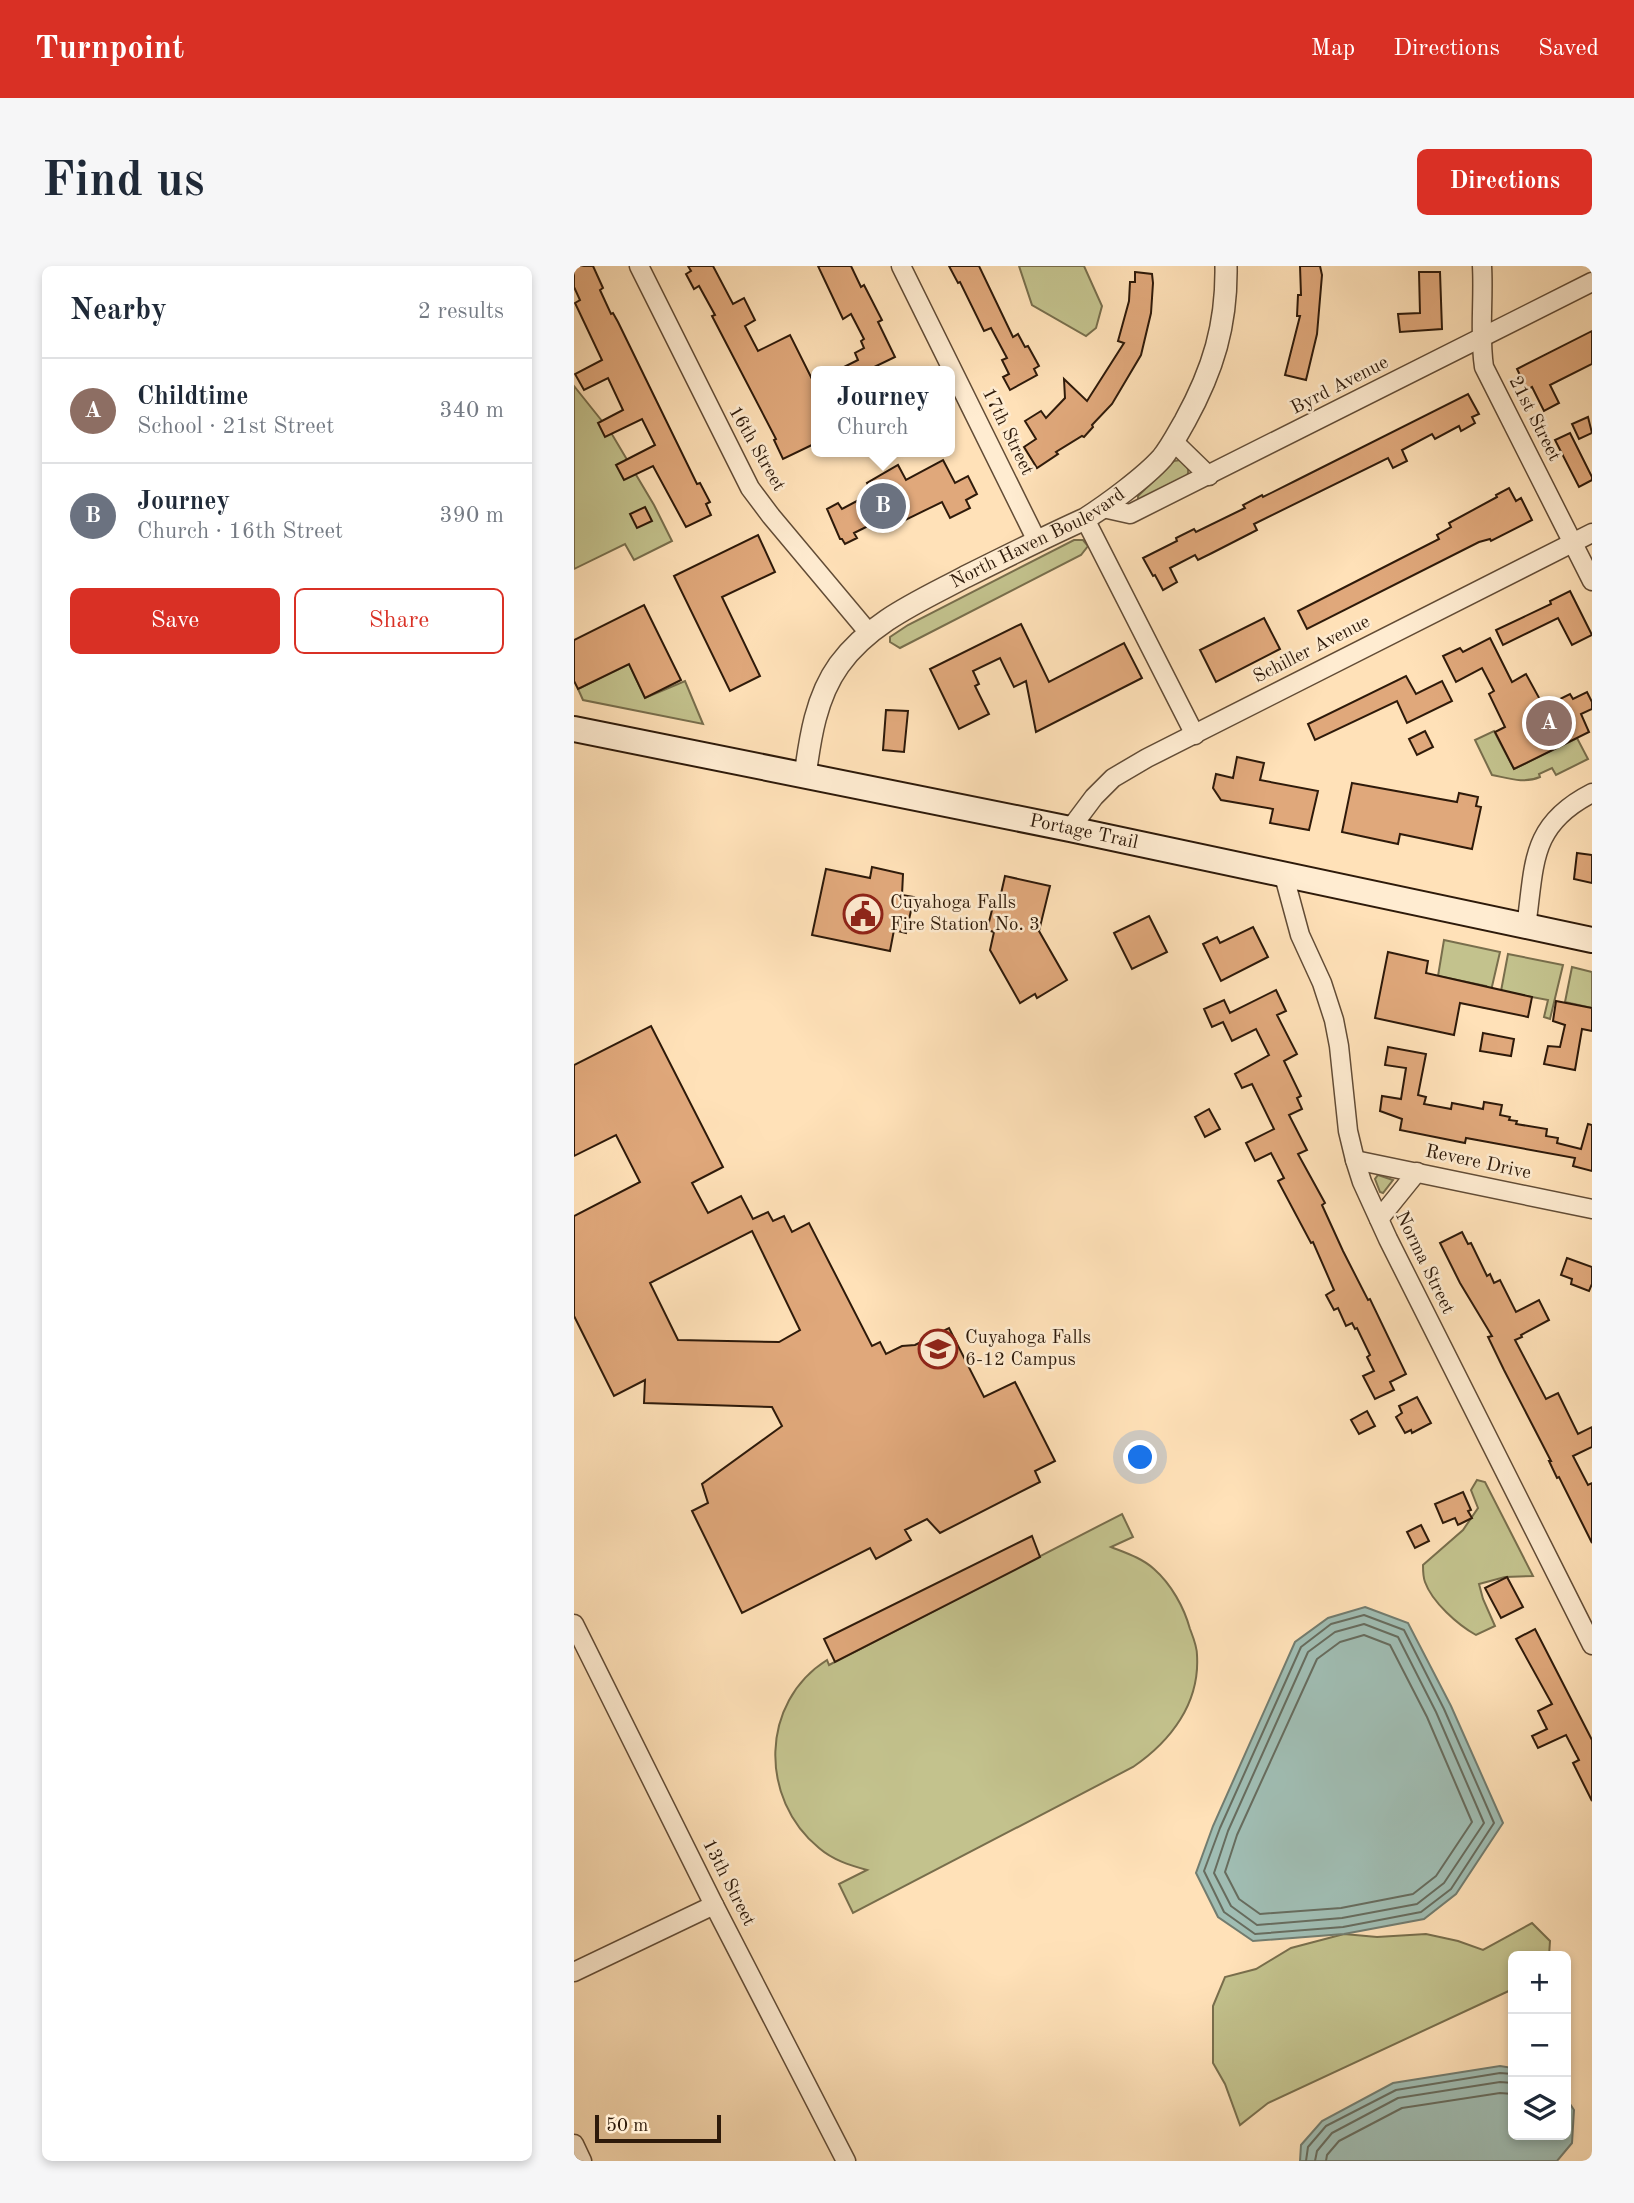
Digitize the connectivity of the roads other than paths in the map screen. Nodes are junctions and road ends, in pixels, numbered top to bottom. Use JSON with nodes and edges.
{"nodes":[{"id":1,"x":639,"y":266,"type":"edge"},
{"id":2,"x":901,"y":266,"type":"edge"},
{"id":3,"x":1226,"y":266,"type":"edge"},
{"id":4,"x":1482,"y":266,"type":"edge"},
{"id":5,"x":1592,"y":282,"type":"edge"},
{"id":6,"x":1480,"y":339,"type":"junction"},
{"id":7,"x":950,"y":366,"type":"edge"},
{"id":8,"x":955,"y":375,"type":"edge"},
{"id":9,"x":1173,"y":441,"type":"junction"},
{"id":10,"x":1209,"y":476,"type":"junction"},
{"id":11,"x":1094,"y":513,"type":"junction"},
{"id":12,"x":1592,"y":533,"type":"edge"},
{"id":13,"x":1037,"y":541,"type":"junction"},
{"id":14,"x":1573,"y":542,"type":"junction"},
{"id":15,"x":1592,"y":581,"type":"edge"},
{"id":16,"x":869,"y":633,"type":"junction"},
{"id":17,"x":574,"y":729,"type":"edge"},
{"id":18,"x":1195,"y":735,"type":"junction"},
{"id":19,"x":805,"y":776,"type":"junction"},
{"id":20,"x":1592,"y":793,"type":"edge"},
{"id":21,"x":1070,"y":829,"type":"junction"},
{"id":22,"x":1284,"y":876,"type":"junction"},
{"id":23,"x":1526,"y":927,"type":"junction"},
{"id":24,"x":1592,"y":940,"type":"edge"},
{"id":25,"x":1355,"y":1160,"type":"junction"},
{"id":26,"x":1417,"y":1172,"type":"junction"},
{"id":27,"x":1592,"y":1209,"type":"edge"},
{"id":28,"x":1379,"y":1219,"type":"junction"},
{"id":29,"x":574,"y":1623,"type":"edge"},
{"id":30,"x":1592,"y":1645,"type":"edge"},
{"id":31,"x":714,"y":1905,"type":"junction"},
{"id":32,"x":574,"y":1972,"type":"edge"},
{"id":33,"x":574,"y":2144,"type":"edge"},
{"id":34,"x":582,"y":2161,"type":"edge"},
{"id":35,"x":846,"y":2161,"type":"edge"}],
"edges":[{"from":1,"to":16,"type":"street","name":"16th Street"},
{"from":2,"to":7,"type":"street","name":"17th Street"},
{"from":3,"to":9,"type":"street","name":"North Haven Boulevard"},
{"from":4,"to":6,"type":"street","name":"21st Street"},
{"from":5,"to":6,"type":"street","name":"Byrd Avenue"},
{"from":6,"to":10,"type":"street","name":"Byrd Avenue"},
{"from":6,"to":14,"type":"street","name":"21st Street"},
{"from":8,"to":13,"type":"street","name":"17th Street"},
{"from":9,"to":10,"type":"street"},
{"from":9,"to":11,"type":"street","name":"North Haven Boulevard"},
{"from":10,"to":11,"type":"street","name":"Byrd Avenue"},
{"from":11,"to":13,"type":"street","name":"North Haven Boulevard"},
{"from":11,"to":18,"type":"street"},
{"from":12,"to":14,"type":"street","name":"Schiller Avenue"},
{"from":13,"to":16,"type":"street","name":"North Haven Boulevard"},
{"from":14,"to":15,"type":"street","name":"21st Street"},
{"from":14,"to":18,"type":"street","name":"Schiller Avenue"},
{"from":16,"to":19,"type":"street","name":"North Haven Boulevard"},
{"from":17,"to":19,"type":"main road","name":"Portage Trail"},
{"from":18,"to":21,"type":"street","name":"Schiller Avenue"},
{"from":19,"to":21,"type":"main road","name":"Portage Trail"},
{"from":20,"to":23,"type":"street"},
{"from":21,"to":22,"type":"main road","name":"Portage Trail"},
{"from":22,"to":23,"type":"main road","name":"Portage Trail"},
{"from":22,"to":25,"type":"street","name":"Norma Street"},
{"from":23,"to":24,"type":"main road","name":"Portage Trail"},
{"from":25,"to":26,"type":"street","name":"Revere Drive"},
{"from":25,"to":28,"type":"street","name":"Norma Street"},
{"from":26,"to":27,"type":"street","name":"Revere Drive"},
{"from":26,"to":28,"type":"street"},
{"from":28,"to":30,"type":"street","name":"Norma Street"},
{"from":29,"to":31,"type":"street","name":"13th Street"},
{"from":31,"to":32,"type":"street"},
{"from":31,"to":35,"type":"street","name":"13th Street"},
{"from":33,"to":34,"type":"street"}]}
